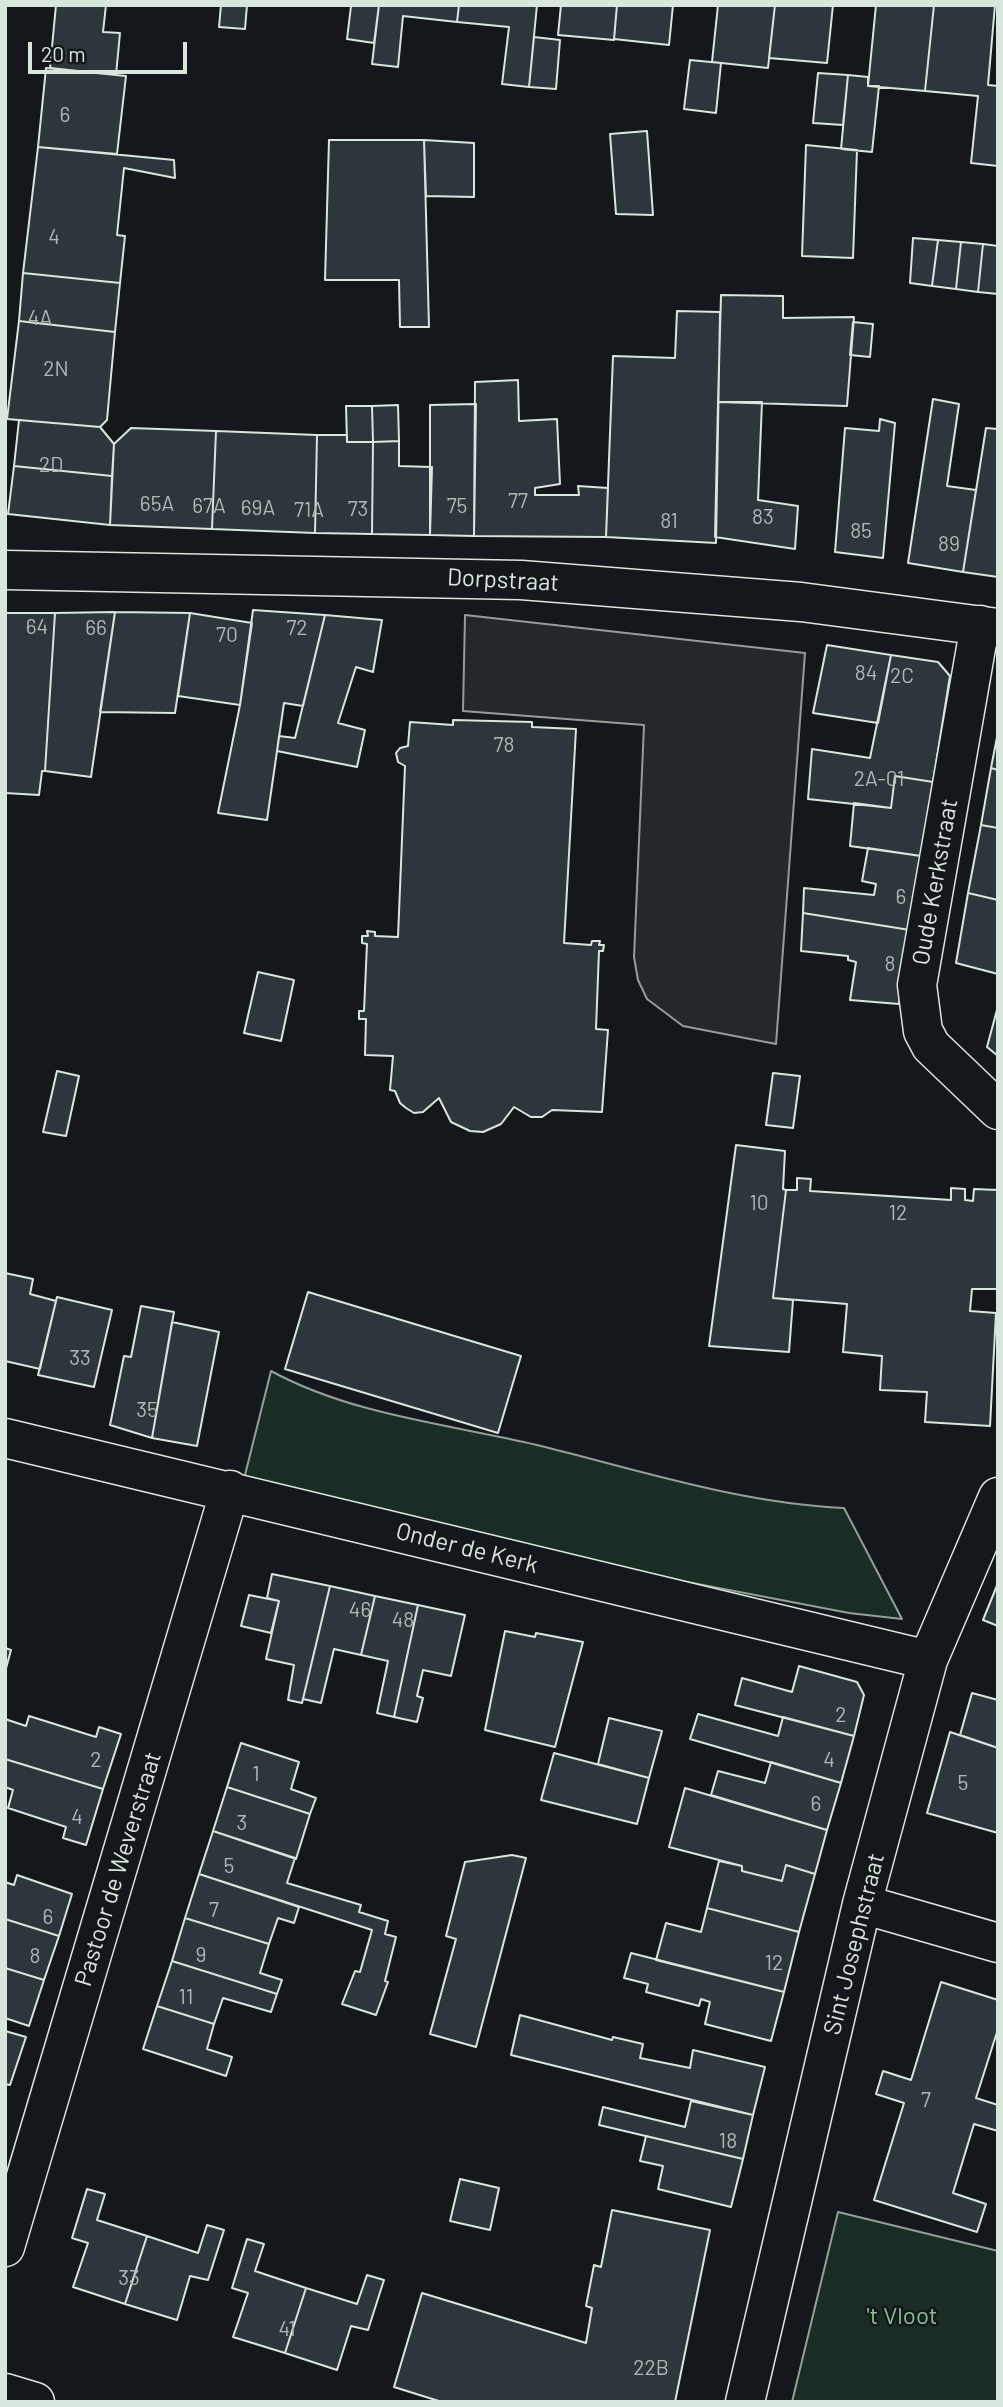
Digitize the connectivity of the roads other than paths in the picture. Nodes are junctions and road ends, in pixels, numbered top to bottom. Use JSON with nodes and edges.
{"nodes":[{"id":1,"x":5,"y":570,"type":"edge"},
{"id":2,"x":989,"y":627,"type":"edge"},
{"id":3,"x":998,"y":1110,"type":"edge"},
{"id":4,"x":5,"y":1438,"type":"edge"},
{"id":5,"x":230,"y":1490,"type":"junction"},
{"id":6,"x":998,"y":1497,"type":"edge"},
{"id":7,"x":928,"y":1660,"type":"junction"},
{"id":8,"x":862,"y":1903,"type":"junction"},
{"id":9,"x":998,"y":1943,"type":"edge"},
{"id":10,"x":5,"y":2247,"type":"edge"},
{"id":11,"x":745,"y":2402,"type":"edge"}],
"edges":[{"from":1,"to":2,"type":"street","name":"Dorpstraat"},
{"from":2,"to":3,"type":"street","name":"Oude Kerkstraat"},
{"from":4,"to":5,"type":"street","name":"Onder de Kerk"},
{"from":5,"to":7,"type":"street","name":"Onder de Kerk"},
{"from":5,"to":10,"type":"street","name":"Pastoor de Weverstraat"},
{"from":6,"to":7,"type":"street","name":"Sint Josephstraat"},
{"from":7,"to":8,"type":"street","name":"Sint Josephstraat"},
{"from":8,"to":9,"type":"street"},
{"from":8,"to":11,"type":"street","name":"Sint Josephstraat"}]}
